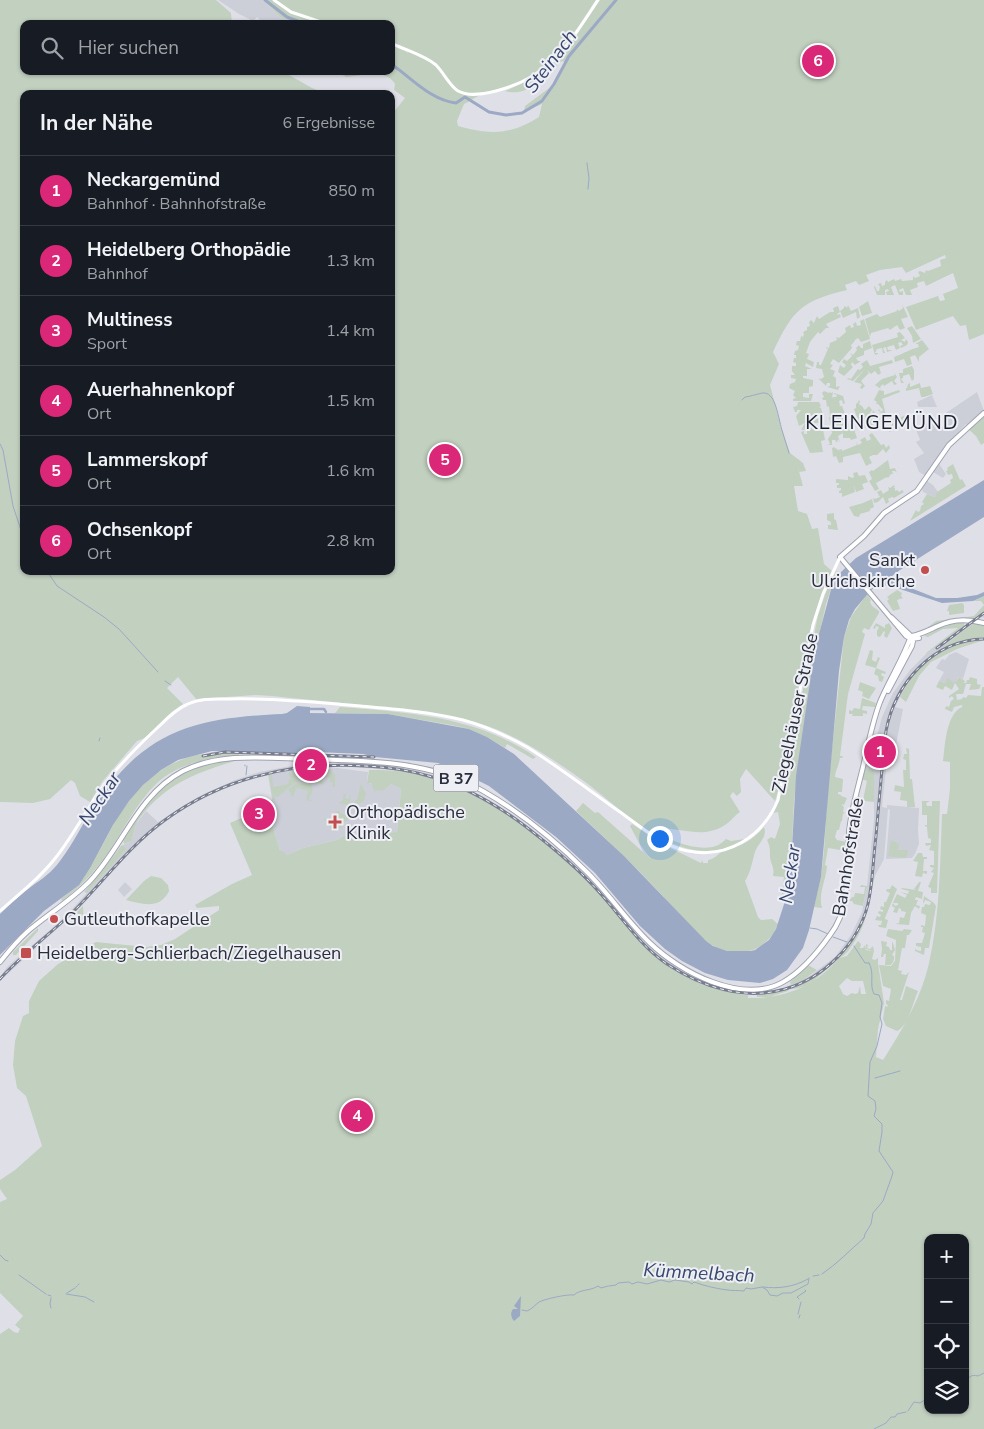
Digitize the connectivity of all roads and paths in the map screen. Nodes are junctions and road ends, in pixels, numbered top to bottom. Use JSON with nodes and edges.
{"nodes":[{"id":1,"x":274,"y":0,"type":"edge"},
{"id":2,"x":598,"y":0,"type":"edge"},
{"id":3,"x":315,"y":20,"type":"edge"},
{"id":4,"x":395,"y":45,"type":"edge"},
{"id":5,"x":984,"y":413,"type":"edge"},
{"id":6,"x":845,"y":552,"type":"junction"},
{"id":7,"x":840,"y":558,"type":"junction"},
{"id":8,"x":845,"y":562,"type":"junction"},
{"id":9,"x":837,"y":563,"type":"junction"},
{"id":10,"x":888,"y":614,"type":"junction"},
{"id":11,"x":984,"y":623,"type":"edge"},
{"id":12,"x":913,"y":638,"type":"junction"},
{"id":13,"x":909,"y":652,"type":"junction"},
{"id":14,"x":880,"y":706,"type":"junction"},
{"id":15,"x":0,"y":911,"type":"edge"},
{"id":16,"x":0,"y":964,"type":"edge"}],
"edges":[{"from":1,"to":3,"type":"main road"},
{"from":2,"to":4,"type":"main road"},
{"from":5,"to":6,"type":"main road","name":"Ziegelhäuser Straße"},
{"from":6,"to":7,"type":"main road","name":"Ziegelhäuser Straße"},
{"from":6,"to":8,"type":"main road"},
{"from":7,"to":8,"type":"main road"},
{"from":7,"to":9,"type":"main road","name":"Ziegelhäuser Straße"},
{"from":8,"to":9,"type":"main road"},
{"from":8,"to":10,"type":"main road"},
{"from":9,"to":15,"type":"main road","name":"Ziegelhäuser Straße"},
{"from":10,"to":12,"type":"main road"},
{"from":10,"to":12,"type":"main road"},
{"from":11,"to":12,"type":"main road"},
{"from":12,"to":13,"type":"main road","number":"B 37"},
{"from":12,"to":13,"type":"main road","number":"B 37"},
{"from":12,"to":14,"type":"main road","name":"Bahnhofstraße","number":"B 37"},
{"from":13,"to":14,"type":"main road","name":"Bahnhofstraße","number":"B 37"},
{"from":14,"to":16,"type":"main road","name":"Bahnhofstraße","number":"B 37"}]}
